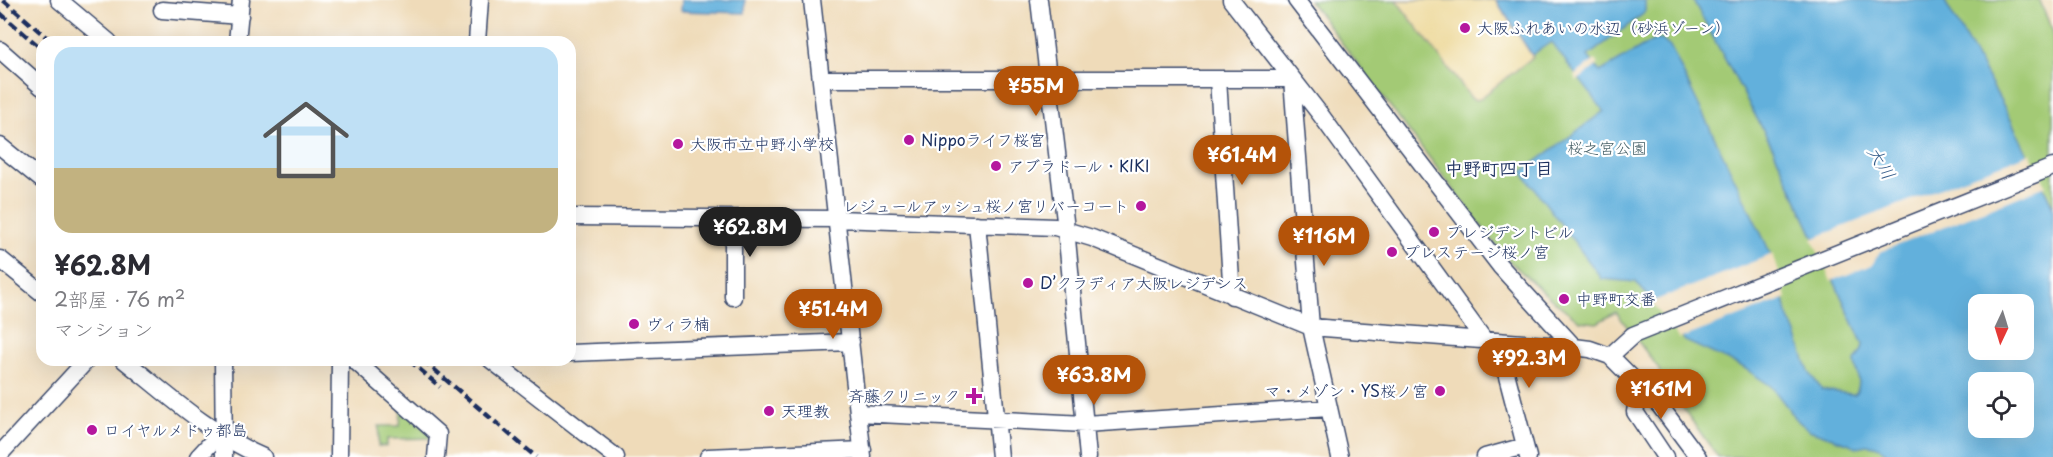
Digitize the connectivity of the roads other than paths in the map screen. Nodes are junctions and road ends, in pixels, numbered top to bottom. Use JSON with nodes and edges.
{"nodes":[{"id":1,"x":59,"y":0,"type":"edge"},
{"id":2,"x":480,"y":0,"type":"edge"},
{"id":3,"x":812,"y":0,"type":"edge"},
{"id":4,"x":1039,"y":0,"type":"edge"},
{"id":5,"x":1231,"y":0,"type":"edge"},
{"id":6,"x":1296,"y":0,"type":"edge"},
{"id":7,"x":240,"y":8,"type":"edge"},
{"id":8,"x":162,"y":10,"type":"dead end"},
{"id":9,"x":102,"y":36,"type":"edge"},
{"id":10,"x":238,"y":36,"type":"edge"},
{"id":11,"x":477,"y":36,"type":"edge"},
{"id":12,"x":0,"y":50,"type":"edge"},
{"id":13,"x":821,"y":78,"type":"junction"},
{"id":14,"x":1048,"y":79,"type":"junction"},
{"id":15,"x":1218,"y":79,"type":"junction"},
{"id":16,"x":1292,"y":79,"type":"junction"},
{"id":17,"x":36,"y":82,"type":"edge"},
{"id":18,"x":0,"y":146,"type":"edge"},
{"id":19,"x":2053,"y":167,"type":"edge"},
{"id":20,"x":36,"y":175,"type":"edge"},
{"id":21,"x":576,"y":218,"type":"edge"},
{"id":22,"x":733,"y":218,"type":"junction"},
{"id":23,"x":838,"y":219,"type":"junction"},
{"id":24,"x":977,"y":224,"type":"junction"},
{"id":25,"x":1066,"y":229,"type":"junction"},
{"id":26,"x":0,"y":259,"type":"edge"},
{"id":27,"x":36,"y":288,"type":"edge"},
{"id":28,"x":1232,"y":296,"type":"junction"},
{"id":29,"x":733,"y":297,"type":"dead end"},
{"id":30,"x":1311,"y":327,"type":"junction"},
{"id":31,"x":1492,"y":341,"type":"junction"},
{"id":32,"x":851,"y":342,"type":"junction"},
{"id":33,"x":1574,"y":347,"type":"junction"},
{"id":34,"x":576,"y":353,"type":"edge"},
{"id":35,"x":1610,"y":356,"type":"junction"},
{"id":36,"x":81,"y":366,"type":"edge"},
{"id":37,"x":131,"y":366,"type":"edge"},
{"id":38,"x":223,"y":366,"type":"edge"},
{"id":39,"x":340,"y":366,"type":"edge"},
{"id":40,"x":361,"y":366,"type":"edge"},
{"id":41,"x":506,"y":366,"type":"edge"},
{"id":42,"x":1640,"y":386,"type":"junction"},
{"id":43,"x":1329,"y":408,"type":"junction"},
{"id":44,"x":858,"y":413,"type":"junction"},
{"id":45,"x":997,"y":419,"type":"junction"},
{"id":46,"x":1085,"y":424,"type":"junction"},
{"id":47,"x":224,"y":438,"type":"junction"},
{"id":48,"x":1527,"y":451,"type":"edge"},
{"id":49,"x":0,"y":454,"type":"edge"},
{"id":50,"x":863,"y":454,"type":"edge"},
{"id":51,"x":198,"y":457,"type":"edge"},
{"id":52,"x":224,"y":457,"type":"edge"},
{"id":53,"x":263,"y":457,"type":"edge"},
{"id":54,"x":339,"y":457,"type":"edge"},
{"id":55,"x":436,"y":457,"type":"edge"},
{"id":56,"x":616,"y":457,"type":"edge"},
{"id":57,"x":708,"y":457,"type":"edge"},
{"id":58,"x":1000,"y":457,"type":"edge"},
{"id":59,"x":1089,"y":457,"type":"edge"},
{"id":60,"x":1340,"y":457,"type":"edge"},
{"id":61,"x":1485,"y":457,"type":"edge"},
{"id":62,"x":1665,"y":457,"type":"edge"},
{"id":63,"x":1698,"y":457,"type":"edge"}],
"edges":[{"from":1,"to":9,"type":"street"},
{"from":2,"to":11,"type":"street"},
{"from":3,"to":13,"type":"street"},
{"from":4,"to":14,"type":"street"},
{"from":5,"to":16,"type":"street"},
{"from":6,"to":33,"type":"street"},
{"from":7,"to":8,"type":"street"},
{"from":7,"to":10,"type":"street"},
{"from":12,"to":17,"type":"street"},
{"from":13,"to":14,"type":"street"},
{"from":13,"to":23,"type":"street"},
{"from":14,"to":15,"type":"street"},
{"from":14,"to":25,"type":"street"},
{"from":15,"to":16,"type":"street"},
{"from":15,"to":28,"type":"street"},
{"from":16,"to":30,"type":"street"},
{"from":16,"to":31,"type":"street"},
{"from":18,"to":20,"type":"street"},
{"from":19,"to":35,"type":"street"},
{"from":21,"to":22,"type":"street"},
{"from":22,"to":23,"type":"street"},
{"from":22,"to":29,"type":"street"},
{"from":23,"to":24,"type":"street"},
{"from":23,"to":32,"type":"street"},
{"from":24,"to":25,"type":"street"},
{"from":24,"to":45,"type":"street"},
{"from":25,"to":28,"type":"street"},
{"from":25,"to":46,"type":"street"},
{"from":26,"to":27,"type":"street"},
{"from":28,"to":30,"type":"street"},
{"from":30,"to":31,"type":"street"},
{"from":30,"to":43,"type":"street"},
{"from":31,"to":33,"type":"street"},
{"from":31,"to":48,"type":"street"},
{"from":32,"to":34,"type":"street"},
{"from":32,"to":44,"type":"street"},
{"from":33,"to":35,"type":"street"},
{"from":35,"to":42,"type":"street"},
{"from":36,"to":49,"type":"street"},
{"from":37,"to":47,"type":"street"},
{"from":38,"to":47,"type":"street"},
{"from":39,"to":54,"type":"street"},
{"from":40,"to":55,"type":"street"},
{"from":41,"to":56,"type":"street"},
{"from":42,"to":62,"type":"street"},
{"from":42,"to":63,"type":"street"},
{"from":43,"to":46,"type":"street"},
{"from":43,"to":60,"type":"street"},
{"from":44,"to":45,"type":"street"},
{"from":44,"to":50,"type":"street"},
{"from":45,"to":46,"type":"street"},
{"from":45,"to":58,"type":"street"},
{"from":46,"to":59,"type":"street"},
{"from":47,"to":51,"type":"street"},
{"from":47,"to":52,"type":"street"},
{"from":47,"to":53,"type":"street"},
{"from":48,"to":61,"type":"street"},
{"from":50,"to":57,"type":"street"}]}
